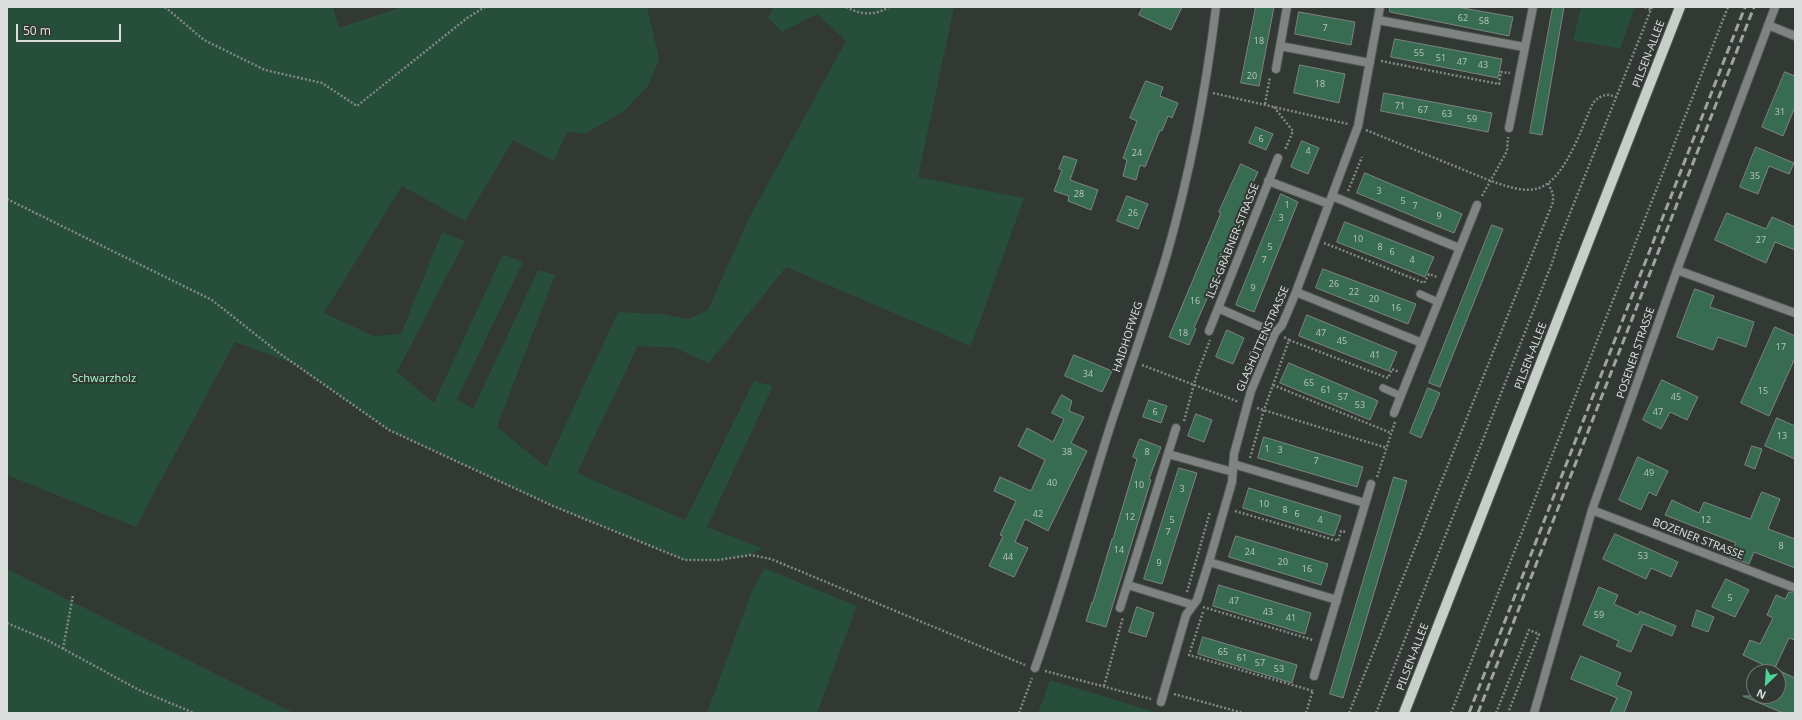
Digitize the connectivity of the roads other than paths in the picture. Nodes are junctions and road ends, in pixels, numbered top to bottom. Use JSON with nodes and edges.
{"nodes":[{"id":1,"x":1216,"y":7,"type":"edge"},
{"id":2,"x":1287,"y":7,"type":"edge"},
{"id":3,"x":1380,"y":7,"type":"edge"},
{"id":4,"x":1532,"y":7,"type":"edge"},
{"id":5,"x":1680,"y":7,"type":"edge"},
{"id":6,"x":1775,"y":7,"type":"edge"},
{"id":7,"x":1378,"y":20,"type":"junction"},
{"id":8,"x":1768,"y":25,"type":"junction"},
{"id":9,"x":1795,"y":36,"type":"edge"},
{"id":10,"x":1280,"y":46,"type":"junction"},
{"id":11,"x":1524,"y":47,"type":"junction"},
{"id":12,"x":1370,"y":61,"type":"junction"},
{"id":13,"x":1276,"y":69,"type":"road end"},
{"id":14,"x":1509,"y":128,"type":"road end"},
{"id":15,"x":1278,"y":158,"type":"road end"},
{"id":16,"x":1268,"y":181,"type":"junction"},
{"id":17,"x":1332,"y":196,"type":"junction"},
{"id":18,"x":1329,"y":204,"type":"junction"},
{"id":19,"x":1477,"y":205,"type":"road end"},
{"id":20,"x":1459,"y":248,"type":"junction"},
{"id":21,"x":1677,"y":270,"type":"junction"},
{"id":22,"x":1296,"y":292,"type":"junction"},
{"id":23,"x":1420,"y":294,"type":"dead end"},
{"id":24,"x":1438,"y":302,"type":"junction"},
{"id":25,"x":1218,"y":308,"type":"junction"},
{"id":26,"x":1795,"y":313,"type":"edge"},
{"id":27,"x":1209,"y":331,"type":"road end"},
{"id":28,"x":1275,"y":333,"type":"junction"},
{"id":29,"x":1422,"y":343,"type":"junction"},
{"id":30,"x":1382,"y":388,"type":"dead end"},
{"id":31,"x":1401,"y":396,"type":"junction"},
{"id":32,"x":1394,"y":413,"type":"road end"},
{"id":33,"x":1176,"y":428,"type":"road end"},
{"id":34,"x":1168,"y":454,"type":"junction"},
{"id":35,"x":1233,"y":468,"type":"junction"},
{"id":36,"x":1371,"y":484,"type":"road end"},
{"id":37,"x":1365,"y":503,"type":"junction"},
{"id":38,"x":1592,"y":510,"type":"junction"},
{"id":39,"x":1209,"y":562,"type":"junction"},
{"id":40,"x":1128,"y":585,"type":"junction"},
{"id":41,"x":1795,"y":588,"type":"edge"},
{"id":42,"x":1337,"y":600,"type":"junction"},
{"id":43,"x":1194,"y":605,"type":"junction"},
{"id":44,"x":1120,"y":608,"type":"road end"},
{"id":45,"x":1035,"y":668,"type":"road end"},
{"id":46,"x":1314,"y":676,"type":"road end"},
{"id":47,"x":1161,"y":702,"type":"road end"},
{"id":48,"x":1404,"y":713,"type":"edge"},
{"id":49,"x":1534,"y":713,"type":"edge"}],
"edges":[{"from":1,"to":45,"type":"street","name":"HAIDHOFWEG"},
{"from":2,"to":10,"type":"street"},
{"from":3,"to":7,"type":"street","name":"GLASHÜTTENSTRASSE"},
{"from":4,"to":11,"type":"street"},
{"from":5,"to":48,"type":"main road","name":"PILSEN-ALLEE"},
{"from":6,"to":8,"type":"street","name":"POSENER STRASSE"},
{"from":7,"to":11,"type":"street"},
{"from":7,"to":12,"type":"street","name":"GLASHÜTTENSTRASSE"},
{"from":8,"to":9,"type":"street"},
{"from":8,"to":21,"type":"street","name":"POSENER STRASSE"},
{"from":10,"to":12,"type":"street"},
{"from":10,"to":13,"type":"street"},
{"from":11,"to":14,"type":"street"},
{"from":12,"to":17,"type":"street","name":"GLASHÜTTENSTRASSE"},
{"from":15,"to":16,"type":"street","name":"ILSE-GRÄBNER-STRASSE"},
{"from":16,"to":18,"type":"street","name":"ILSE-GRÄBNER-STRASSE"},
{"from":16,"to":25,"type":"street","name":"ILSE-GRÄBNER-STRASSE"},
{"from":17,"to":18,"type":"street","name":"GLASHÜTTENSTRASSE"},
{"from":17,"to":20,"type":"street"},
{"from":18,"to":22,"type":"street","name":"GLASHÜTTENSTRASSE"},
{"from":19,"to":20,"type":"street"},
{"from":20,"to":24,"type":"street"},
{"from":21,"to":26,"type":"street"},
{"from":21,"to":38,"type":"street","name":"POSENER STRASSE"},
{"from":22,"to":28,"type":"street","name":"GLASHÜTTENSTRASSE"},
{"from":22,"to":29,"type":"street"},
{"from":23,"to":24,"type":"lane"},
{"from":24,"to":29,"type":"street"},
{"from":25,"to":27,"type":"street","name":"ILSE-GRÄBNER-STRASSE"},
{"from":25,"to":28,"type":"street","name":"ILSE-GRÄBNER-STRASSE"},
{"from":28,"to":35,"type":"street","name":"GLASHÜTTENSTRASSE"},
{"from":29,"to":31,"type":"street"},
{"from":30,"to":31,"type":"lane"},
{"from":31,"to":32,"type":"street"},
{"from":33,"to":34,"type":"street"},
{"from":34,"to":35,"type":"street"},
{"from":34,"to":40,"type":"street"},
{"from":35,"to":37,"type":"street"},
{"from":35,"to":39,"type":"street","name":"GLASHÜTTENSTRASSE"},
{"from":36,"to":37,"type":"street"},
{"from":37,"to":42,"type":"street"},
{"from":38,"to":41,"type":"street","name":"BOZENER STRASSE"},
{"from":38,"to":49,"type":"street","name":"POSENER STRASSE"},
{"from":39,"to":42,"type":"street"},
{"from":39,"to":43,"type":"street","name":"GLASHÜTTENSTRASSE"},
{"from":40,"to":43,"type":"street"},
{"from":40,"to":44,"type":"street"},
{"from":42,"to":46,"type":"street"},
{"from":43,"to":47,"type":"street","name":"GLASHÜTTENSTRASSE"}]}
